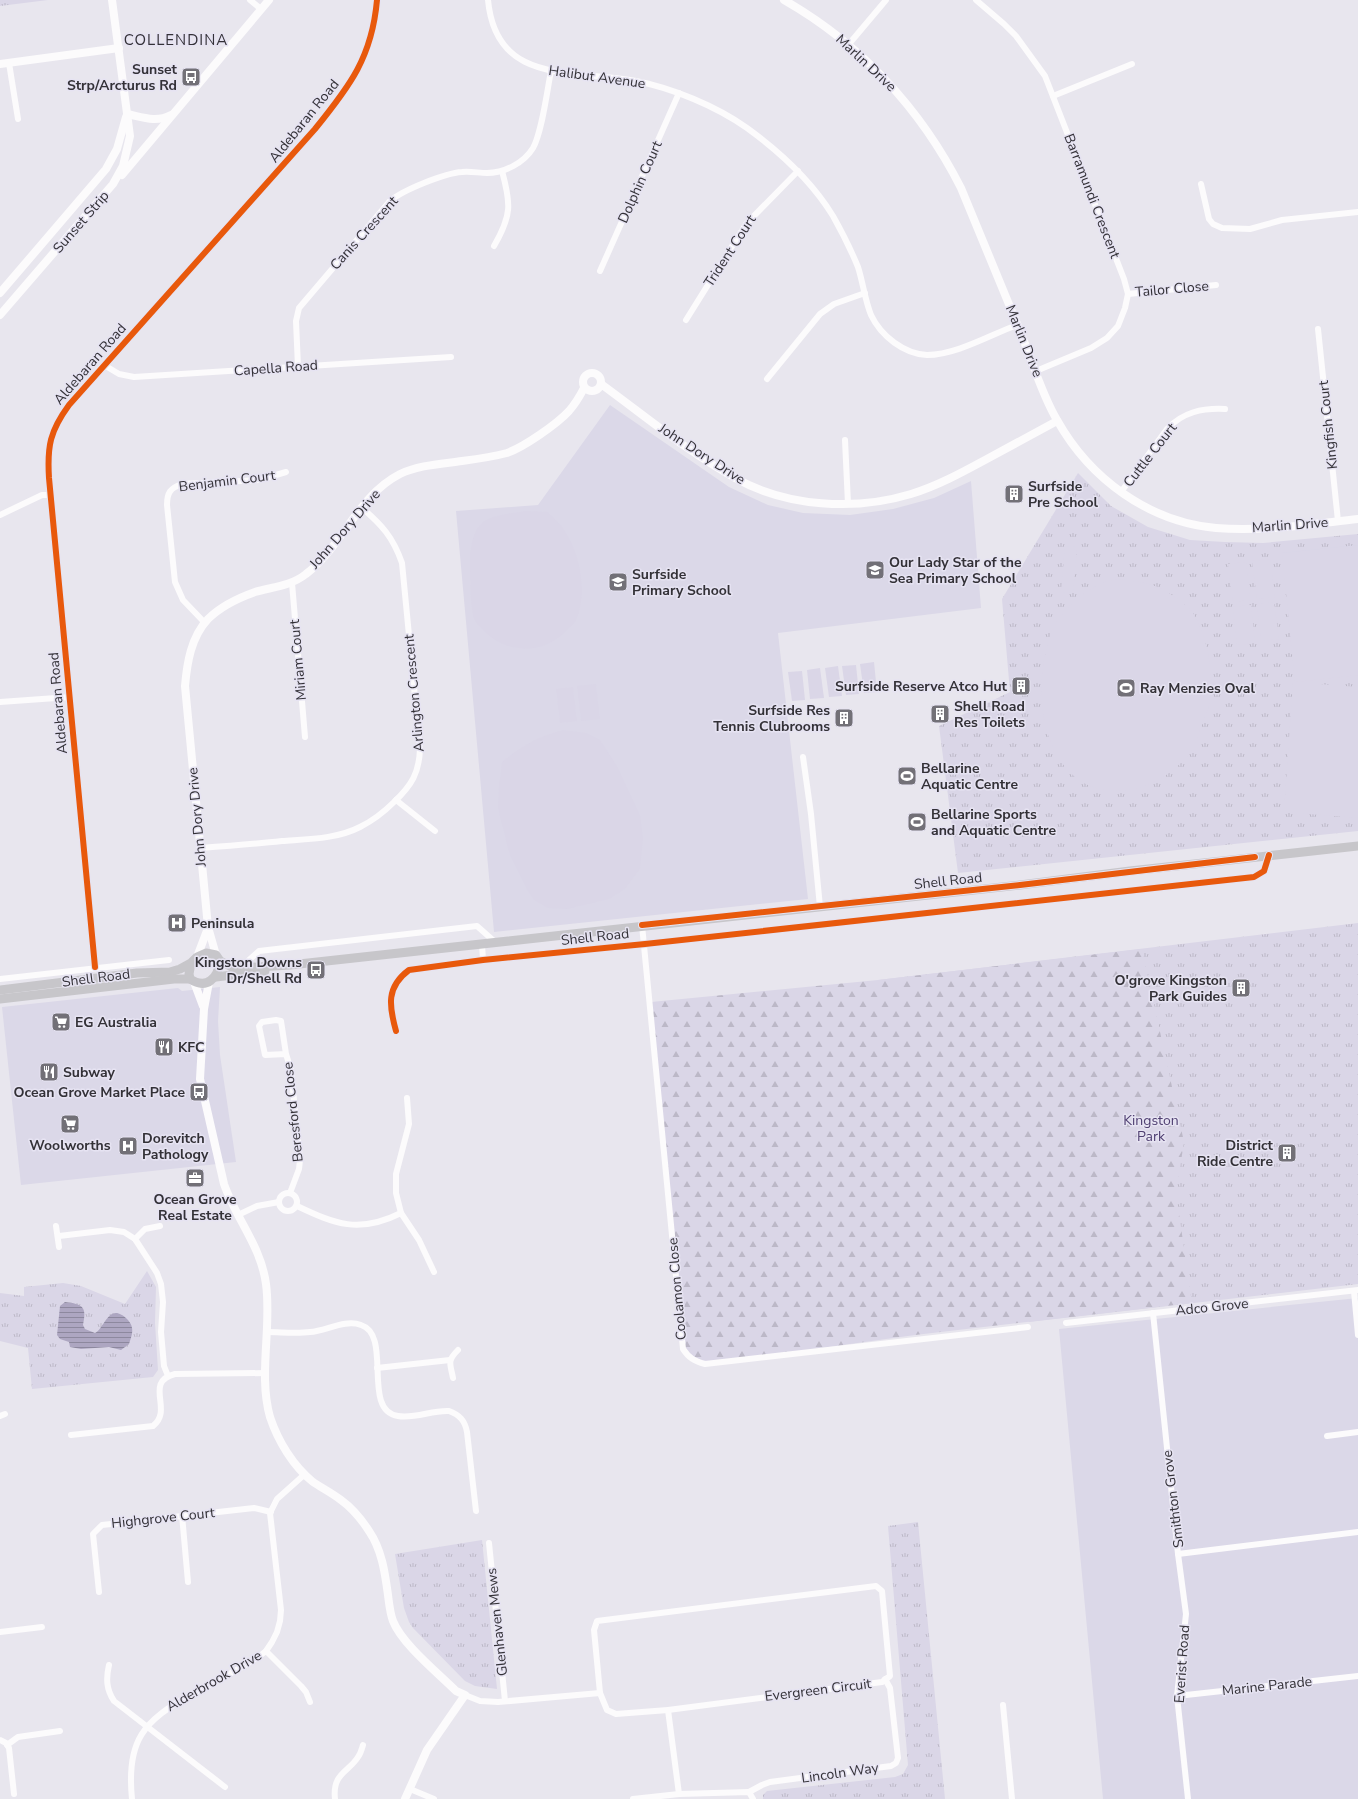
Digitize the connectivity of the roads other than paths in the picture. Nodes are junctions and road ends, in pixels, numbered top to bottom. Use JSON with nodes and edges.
{"nodes":[{"id":1,"x":112,"y":0,"type":"edge"},
{"id":2,"x":250,"y":0,"type":"edge"},
{"id":3,"x":269,"y":0,"type":"edge"},
{"id":4,"x":377,"y":0,"type":"edge"},
{"id":5,"x":488,"y":0,"type":"edge"},
{"id":6,"x":784,"y":0,"type":"edge"},
{"id":7,"x":886,"y":0,"type":"edge"},
{"id":8,"x":976,"y":0,"type":"edge"},
{"id":9,"x":261,"y":9,"type":"junction"},
{"id":10,"x":849,"y":44,"type":"junction"},
{"id":11,"x":119,"y":48,"type":"junction"},
{"id":12,"x":10,"y":63,"type":"junction"},
{"id":13,"x":0,"y":64,"type":"edge"},
{"id":14,"x":1132,"y":64,"type":"dead end"},
{"id":15,"x":550,"y":71,"type":"junction"},
{"id":16,"x":679,"y":93,"type":"junction"},
{"id":17,"x":1054,"y":96,"type":"junction"},
{"id":18,"x":175,"y":111,"type":"junction"},
{"id":19,"x":127,"y":114,"type":"junction"},
{"id":20,"x":18,"y":119,"type":"dead end"},
{"id":21,"x":502,"y":171,"type":"junction"},
{"id":22,"x":798,"y":171,"type":"junction"},
{"id":23,"x":113,"y":184,"type":"junction"},
{"id":24,"x":1201,"y":184,"type":"dead end"},
{"id":25,"x":1358,"y":212,"type":"edge"},
{"id":26,"x":494,"y":246,"type":"dead end"},
{"id":27,"x":600,"y":271,"type":"dead end"},
{"id":28,"x":1216,"y":285,"type":"dead end"},
{"id":29,"x":0,"y":293,"type":"edge"},
{"id":30,"x":865,"y":293,"type":"junction"},
{"id":31,"x":1128,"y":294,"type":"junction"},
{"id":32,"x":0,"y":315,"type":"edge"},
{"id":33,"x":686,"y":320,"type":"dead end"},
{"id":34,"x":1017,"y":325,"type":"junction"},
{"id":35,"x":1318,"y":329,"type":"dead end"},
{"id":36,"x":450,"y":358,"type":"dead end"},
{"id":37,"x":104,"y":365,"type":"junction"},
{"id":38,"x":298,"y":367,"type":"junction"},
{"id":39,"x":1036,"y":371,"type":"junction"},
{"id":40,"x":767,"y":379,"type":"dead end"},
{"id":41,"x":601,"y":384,"type":"junction"},
{"id":42,"x":584,"y":388,"type":"junction"},
{"id":43,"x":1225,"y":409,"type":"dead end"},
{"id":44,"x":1057,"y":421,"type":"junction"},
{"id":45,"x":845,"y":440,"type":"dead end"},
{"id":46,"x":286,"y":472,"type":"dead end"},
{"id":47,"x":1121,"y":492,"type":"junction"},
{"id":48,"x":51,"y":495,"type":"junction"},
{"id":49,"x":848,"y":504,"type":"junction"},
{"id":50,"x":361,"y":507,"type":"junction"},
{"id":51,"x":0,"y":515,"type":"edge"},
{"id":52,"x":1358,"y":519,"type":"edge"},
{"id":53,"x":1338,"y":521,"type":"junction"},
{"id":54,"x":292,"y":583,"type":"junction"},
{"id":55,"x":205,"y":623,"type":"junction"},
{"id":56,"x":70,"y":697,"type":"junction"},
{"id":57,"x":0,"y":702,"type":"edge"},
{"id":58,"x":305,"y":737,"type":"dead end"},
{"id":59,"x":803,"y":757,"type":"dead end"},
{"id":60,"x":396,"y":800,"type":"junction"},
{"id":61,"x":435,"y":831,"type":"dead end"},
{"id":62,"x":1358,"y":846,"type":"edge"},
{"id":63,"x":200,"y":848,"type":"junction"},
{"id":64,"x":1269,"y":855,"type":"junction"},
{"id":65,"x":820,"y":907,"type":"junction"},
{"id":66,"x":642,"y":925,"type":"junction"},
{"id":67,"x":208,"y":927,"type":"junction"},
{"id":68,"x":494,"y":942,"type":"junction"},
{"id":69,"x":482,"y":944,"type":"junction"},
{"id":70,"x":645,"y":944,"type":"junction"},
{"id":71,"x":218,"y":958,"type":"junction"},
{"id":72,"x":169,"y":960,"type":"dead end"},
{"id":73,"x":194,"y":960,"type":"junction"},
{"id":74,"x":483,"y":960,"type":"junction"},
{"id":75,"x":290,"y":965,"type":"junction"},
{"id":76,"x":94,"y":967,"type":"junction"},
{"id":77,"x":240,"y":968,"type":"junction"},
{"id":78,"x":0,"y":979,"type":"edge"},
{"id":79,"x":192,"y":980,"type":"junction"},
{"id":80,"x":212,"y":980,"type":"junction"},
{"id":81,"x":7,"y":992,"type":"edge"},
{"id":82,"x":0,"y":999,"type":"edge"},
{"id":83,"x":204,"y":1009,"type":"junction"},
{"id":84,"x":396,"y":1031,"type":"dead end"},
{"id":85,"x":286,"y":1054,"type":"junction"},
{"id":86,"x":407,"y":1098,"type":"dead end"},
{"id":87,"x":290,"y":1193,"type":"junction"},
{"id":88,"x":279,"y":1202,"type":"junction"},
{"id":89,"x":296,"y":1206,"type":"junction"},
{"id":90,"x":400,"y":1212,"type":"junction"},
{"id":91,"x":238,"y":1215,"type":"junction"},
{"id":92,"x":56,"y":1226,"type":"dead end"},
{"id":93,"x":160,"y":1226,"type":"dead end"},
{"id":94,"x":59,"y":1236,"type":"junction"},
{"id":95,"x":135,"y":1239,"type":"junction"},
{"id":96,"x":59,"y":1247,"type":"dead end"},
{"id":97,"x":434,"y":1272,"type":"dead end"},
{"id":98,"x":1356,"y":1290,"type":"edge"},
{"id":99,"x":1153,"y":1313,"type":"junction"},
{"id":100,"x":1066,"y":1323,"type":"dead end"},
{"id":101,"x":1028,"y":1327,"type":"dead end"},
{"id":102,"x":267,"y":1332,"type":"junction"},
{"id":103,"x":1358,"y":1335,"type":"edge"},
{"id":104,"x":458,"y":1350,"type":"dead end"},
{"id":105,"x":450,"y":1360,"type":"junction"},
{"id":106,"x":377,"y":1368,"type":"junction"},
{"id":107,"x":266,"y":1373,"type":"junction"},
{"id":108,"x":168,"y":1376,"type":"junction"},
{"id":109,"x":453,"y":1378,"type":"dead end"},
{"id":110,"x":1358,"y":1432,"type":"edge"},
{"id":111,"x":71,"y":1435,"type":"dead end"},
{"id":112,"x":1327,"y":1436,"type":"dead end"},
{"id":113,"x":305,"y":1474,"type":"junction"},
{"id":114,"x":476,"y":1511,"type":"dead end"},
{"id":115,"x":270,"y":1512,"type":"junction"},
{"id":116,"x":182,"y":1516,"type":"junction"},
{"id":117,"x":1358,"y":1532,"type":"edge"},
{"id":118,"x":489,"y":1543,"type":"dead end"},
{"id":119,"x":1178,"y":1554,"type":"junction"},
{"id":120,"x":188,"y":1582,"type":"dead end"},
{"id":121,"x":98,"y":1592,"type":"dead end"},
{"id":122,"x":42,"y":1627,"type":"dead end"},
{"id":123,"x":0,"y":1632,"type":"edge"},
{"id":124,"x":266,"y":1651,"type":"junction"},
{"id":125,"x":109,"y":1665,"type":"dead end"},
{"id":126,"x":1358,"y":1676,"type":"edge"},
{"id":127,"x":886,"y":1679,"type":"junction"},
{"id":128,"x":600,"y":1693,"type":"junction"},
{"id":129,"x":465,"y":1696,"type":"junction"},
{"id":130,"x":1177,"y":1696,"type":"junction"},
{"id":131,"x":310,"y":1702,"type":"dead end"},
{"id":132,"x":505,"y":1702,"type":"junction"},
{"id":133,"x":1003,"y":1705,"type":"dead end"},
{"id":134,"x":668,"y":1710,"type":"junction"},
{"id":135,"x":146,"y":1728,"type":"junction"},
{"id":136,"x":60,"y":1731,"type":"dead end"},
{"id":137,"x":0,"y":1740,"type":"edge"},
{"id":138,"x":7,"y":1745,"type":"junction"},
{"id":139,"x":363,"y":1745,"type":"dead end"},
{"id":140,"x":225,"y":1787,"type":"dead end"},
{"id":141,"x":410,"y":1789,"type":"junction"},
{"id":142,"x":748,"y":1792,"type":"junction"},
{"id":143,"x":14,"y":1794,"type":"dead end"},
{"id":144,"x":679,"y":1794,"type":"junction"},
{"id":145,"x":132,"y":1799,"type":"edge"},
{"id":146,"x":335,"y":1799,"type":"edge"},
{"id":147,"x":405,"y":1799,"type":"edge"},
{"id":148,"x":434,"y":1799,"type":"edge"},
{"id":149,"x":633,"y":1799,"type":"edge"},
{"id":150,"x":753,"y":1799,"type":"edge"},
{"id":151,"x":1012,"y":1799,"type":"edge"},
{"id":152,"x":1188,"y":1799,"type":"edge"}],
"edges":[{"from":1,"to":11,"type":"street","name":"Sunset Strip"},
{"from":2,"to":9,"type":"street"},
{"from":3,"to":9,"type":"street"},
{"from":4,"to":37,"type":"street","name":"Aldebaran Road"},
{"from":5,"to":15,"type":"street","name":"Halibut Avenue"},
{"from":6,"to":10,"type":"street","name":"Marlin Drive"},
{"from":7,"to":10,"type":"street"},
{"from":8,"to":17,"type":"street","name":"Barramundi Crescent"},
{"from":9,"to":18,"type":"street"},
{"from":10,"to":34,"type":"street","name":"Marlin Drive"},
{"from":11,"to":12,"type":"street"},
{"from":11,"to":19,"type":"street","name":"Sunset Strip"},
{"from":12,"to":13,"type":"street"},
{"from":12,"to":20,"type":"street"},
{"from":14,"to":17,"type":"street"},
{"from":15,"to":16,"type":"street","name":"Halibut Avenue"},
{"from":15,"to":21,"type":"street","name":"Canis Crescent"},
{"from":16,"to":22,"type":"street","name":"Halibut Avenue"},
{"from":16,"to":27,"type":"street","name":"Dolphin Court"},
{"from":17,"to":31,"type":"street","name":"Barramundi Crescent"},
{"from":18,"to":19,"type":"street"},
{"from":18,"to":23,"type":"street"},
{"from":19,"to":23,"type":"street","name":"Sunset Strip"},
{"from":19,"to":29,"type":"street","name":"Sunset Strip"},
{"from":21,"to":26,"type":"street"},
{"from":21,"to":38,"type":"street","name":"Canis Crescent"},
{"from":22,"to":30,"type":"street","name":"Halibut Avenue"},
{"from":22,"to":33,"type":"street","name":"Trident Court"},
{"from":23,"to":32,"type":"street","name":"Sunset Strip"},
{"from":24,"to":25,"type":"street"},
{"from":28,"to":31,"type":"street","name":"Tailor Close"},
{"from":30,"to":34,"type":"street","name":"Halibut Avenue"},
{"from":30,"to":40,"type":"street"},
{"from":31,"to":39,"type":"street"},
{"from":34,"to":39,"type":"street","name":"Marlin Drive"},
{"from":35,"to":53,"type":"street","name":"Kingfish Court"},
{"from":36,"to":38,"type":"street","name":"Capella Road"},
{"from":37,"to":38,"type":"street","name":"Capella Road"},
{"from":37,"to":48,"type":"street","name":"Aldebaran Road"},
{"from":39,"to":44,"type":"street","name":"Marlin Drive"},
{"from":41,"to":42,"type":"street"},
{"from":41,"to":42,"type":"street"},
{"from":41,"to":49,"type":"street","name":"John Dory Drive"},
{"from":42,"to":50,"type":"street","name":"John Dory Drive"},
{"from":43,"to":47,"type":"street","name":"Cuttle Court"},
{"from":44,"to":47,"type":"street","name":"Marlin Drive"},
{"from":44,"to":49,"type":"street","name":"John Dory Drive"},
{"from":45,"to":49,"type":"street"},
{"from":46,"to":55,"type":"street","name":"Benjamin Court"},
{"from":47,"to":53,"type":"street","name":"Marlin Drive"},
{"from":48,"to":51,"type":"street"},
{"from":48,"to":56,"type":"street","name":"Aldebaran Road"},
{"from":50,"to":54,"type":"street","name":"John Dory Drive"},
{"from":50,"to":60,"type":"street","name":"Arlington Crescent"},
{"from":52,"to":53,"type":"street","name":"Marlin Drive"},
{"from":54,"to":55,"type":"street","name":"John Dory Drive"},
{"from":54,"to":58,"type":"street","name":"Miriam Court"},
{"from":55,"to":63,"type":"street","name":"John Dory Drive"},
{"from":56,"to":57,"type":"street"},
{"from":56,"to":76,"type":"street","name":"Aldebaran Road"},
{"from":59,"to":65,"type":"street"},
{"from":60,"to":61,"type":"street"},
{"from":60,"to":63,"type":"street","name":"Arlington Crescent"},
{"from":62,"to":64,"type":"main road","name":"Shell Road"},
{"from":63,"to":67,"type":"street","name":"John Dory Drive"},
{"from":64,"to":65,"type":"main road","name":"Shell Road"},
{"from":64,"to":70,"type":"street","name":"Shell Road"},
{"from":65,"to":66,"type":"main road","name":"Shell Road"},
{"from":66,"to":68,"type":"main road","name":"Shell Road"},
{"from":66,"to":70,"type":"street","name":"Coolamon Close"},
{"from":67,"to":71,"type":"street","name":"John Dory Drive"},
{"from":67,"to":73,"type":"street","name":"John Dory Drive"},
{"from":68,"to":69,"type":"main road","name":"Shell Road"},
{"from":68,"to":77,"type":"street"},
{"from":69,"to":74,"type":"street"},
{"from":69,"to":75,"type":"main road","name":"Shell Road"},
{"from":70,"to":74,"type":"street","name":"Shell Road"},
{"from":70,"to":101,"type":"street","name":"Coolamon Close"},
{"from":71,"to":73,"type":"main road"},
{"from":71,"to":77,"type":"main road","name":"Shell Road"},
{"from":71,"to":80,"type":"main road"},
{"from":72,"to":76,"type":"street","name":"Shell Road"},
{"from":73,"to":79,"type":"main road"},
{"from":73,"to":81,"type":"main road","name":"Shell Road"},
{"from":74,"to":84,"type":"street","name":"Shell Road"},
{"from":75,"to":77,"type":"main road","name":"Shell Road"},
{"from":75,"to":80,"type":"main road","name":"Shell Road"},
{"from":76,"to":78,"type":"street","name":"Shell Road"},
{"from":79,"to":80,"type":"main road"},
{"from":79,"to":81,"type":"main road","name":"Shell Road"},
{"from":79,"to":83,"type":"street"},
{"from":80,"to":83,"type":"street"},
{"from":81,"to":82,"type":"main road","name":"Shell Road"},
{"from":83,"to":91,"type":"street"},
{"from":85,"to":85,"type":"street","name":"Beresford Close"},
{"from":85,"to":87,"type":"street","name":"Beresford Close"},
{"from":86,"to":90,"type":"street"},
{"from":87,"to":88,"type":"street"},
{"from":87,"to":89,"type":"street"},
{"from":88,"to":89,"type":"street"},
{"from":88,"to":91,"type":"street"},
{"from":89,"to":90,"type":"street"},
{"from":90,"to":97,"type":"street"},
{"from":91,"to":102,"type":"street"},
{"from":92,"to":94,"type":"street"},
{"from":93,"to":95,"type":"street"},
{"from":94,"to":95,"type":"street"},
{"from":94,"to":96,"type":"street"},
{"from":95,"to":108,"type":"street"},
{"from":98,"to":99,"type":"street","name":"Adco Grove"},
{"from":98,"to":103,"type":"street"},
{"from":99,"to":100,"type":"street","name":"Adco Grove"},
{"from":99,"to":119,"type":"street","name":"Smithton Grove"},
{"from":102,"to":106,"type":"street"},
{"from":102,"to":107,"type":"street"},
{"from":104,"to":105,"type":"street"},
{"from":105,"to":106,"type":"street"},
{"from":105,"to":109,"type":"street"},
{"from":106,"to":114,"type":"street"},
{"from":107,"to":108,"type":"street"},
{"from":107,"to":113,"type":"street"},
{"from":108,"to":111,"type":"street"},
{"from":110,"to":112,"type":"street"},
{"from":113,"to":115,"type":"street"},
{"from":113,"to":129,"type":"street"},
{"from":115,"to":116,"type":"street","name":"Highgrove Court"},
{"from":115,"to":124,"type":"street","name":"Alderbrook Drive"},
{"from":116,"to":120,"type":"street"},
{"from":116,"to":121,"type":"street","name":"Highgrove Court"},
{"from":117,"to":119,"type":"street","name":"Smithton Grove"},
{"from":118,"to":132,"type":"street","name":"Glenhaven Mews"},
{"from":119,"to":130,"type":"street","name":"Everist Road"},
{"from":122,"to":123,"type":"street"},
{"from":124,"to":131,"type":"street"},
{"from":124,"to":135,"type":"street","name":"Alderbrook Drive"},
{"from":125,"to":135,"type":"street"},
{"from":126,"to":130,"type":"street","name":"Marine Parade"},
{"from":127,"to":128,"type":"street","name":"Evergreen Circuit"},
{"from":127,"to":134,"type":"street","name":"Evergreen Circuit"},
{"from":127,"to":142,"type":"street","name":"Lincoln Way"},
{"from":128,"to":132,"type":"street"},
{"from":128,"to":134,"type":"street","name":"Evergreen Circuit"},
{"from":129,"to":132,"type":"street"},
{"from":129,"to":141,"type":"street"},
{"from":130,"to":152,"type":"street","name":"Everist Road"},
{"from":133,"to":151,"type":"street"},
{"from":134,"to":144,"type":"street"},
{"from":135,"to":140,"type":"street"},
{"from":135,"to":145,"type":"street","name":"Alderbrook Drive"},
{"from":136,"to":138,"type":"street"},
{"from":137,"to":138,"type":"street"},
{"from":138,"to":143,"type":"street"},
{"from":139,"to":146,"type":"street"},
{"from":141,"to":147,"type":"street"},
{"from":141,"to":148,"type":"street"},
{"from":142,"to":144,"type":"street"},
{"from":142,"to":150,"type":"street"},
{"from":144,"to":149,"type":"street"}]}
